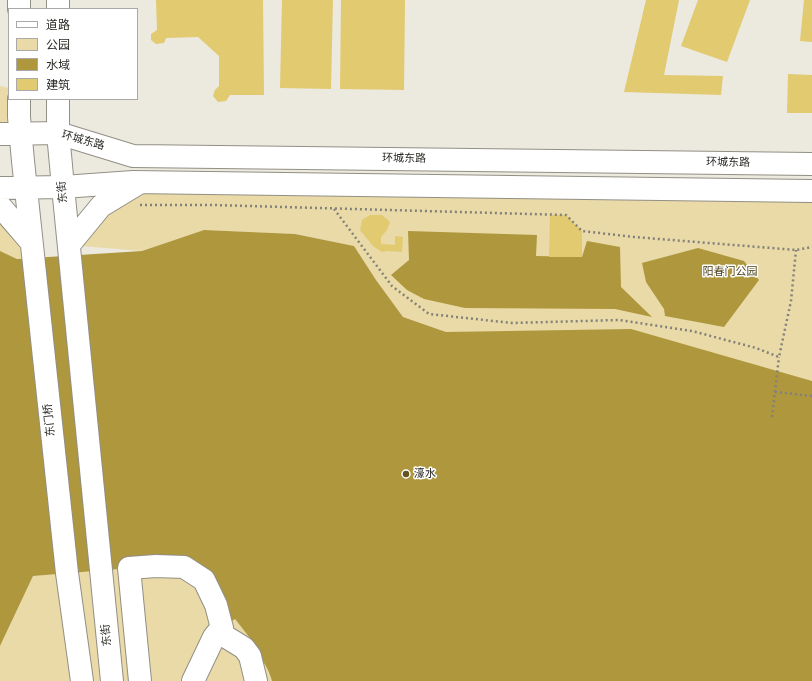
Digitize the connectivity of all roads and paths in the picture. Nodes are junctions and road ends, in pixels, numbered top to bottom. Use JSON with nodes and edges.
{"nodes":[{"id":1,"x":19,"y":100,"type":"edge"},
{"id":2,"x":58,"y":100,"type":"edge"},
{"id":3,"x":58,"y":133,"type":"junction"},
{"id":4,"x":10,"y":134,"type":"edge"},
{"id":5,"x":812,"y":164,"type":"edge"},
{"id":6,"x":141,"y":182,"type":"junction"},
{"id":7,"x":63,"y":187,"type":"junction"},
{"id":8,"x":0,"y":188,"type":"edge"},
{"id":9,"x":26,"y":188,"type":"junction"},
{"id":10,"x":812,"y":191,"type":"edge"},
{"id":11,"x":133,"y":205,"type":"dead end"},
{"id":12,"x":0,"y":206,"type":"edge"},
{"id":13,"x":334,"y":208,"type":"junction"},
{"id":14,"x":32,"y":246,"type":"junction"},
{"id":15,"x":812,"y":247,"type":"edge"},
{"id":16,"x":69,"y":248,"type":"junction"},
{"id":17,"x":796,"y":250,"type":"junction"},
{"id":18,"x":779,"y":356,"type":"junction"},
{"id":19,"x":775,"y":392,"type":"junction"},
{"id":20,"x":812,"y":396,"type":"edge"},
{"id":21,"x":772,"y":417,"type":"dead end"},
{"id":22,"x":218,"y":632,"type":"junction"},
{"id":23,"x":82,"y":681,"type":"edge"},
{"id":24,"x":112,"y":681,"type":"edge"},
{"id":25,"x":140,"y":681,"type":"edge"},
{"id":26,"x":193,"y":681,"type":"edge"},
{"id":27,"x":256,"y":681,"type":"edge"}],
"edges":[{"from":1,"to":4,"type":"main road"},
{"from":2,"to":3,"type":"main road","name":"东街"},
{"from":3,"to":4,"type":"main road","name":"环城东路"},
{"from":3,"to":5,"type":"main road","name":"环城东路"},
{"from":3,"to":7,"type":"main road","name":"东街"},
{"from":4,"to":9,"type":"main road"},
{"from":6,"to":7,"type":"main road"},
{"from":6,"to":10,"type":"main road"},
{"from":6,"to":16,"type":"main road"},
{"from":7,"to":9,"type":"main road"},
{"from":7,"to":16,"type":"main road","name":"东街"},
{"from":8,"to":9,"type":"main road"},
{"from":9,"to":14,"type":"main road"},
{"from":11,"to":13,"type":"path"},
{"from":12,"to":14,"type":"main road"},
{"from":13,"to":17,"type":"path"},
{"from":13,"to":18,"type":"path"},
{"from":14,"to":23,"type":"main road","name":"东门桥"},
{"from":15,"to":17,"type":"path"},
{"from":16,"to":24,"type":"main road","name":"东街"},
{"from":17,"to":18,"type":"path"},
{"from":18,"to":19,"type":"path"},
{"from":19,"to":20,"type":"path"},
{"from":19,"to":21,"type":"path"},
{"from":22,"to":25,"type":"main road"},
{"from":22,"to":26,"type":"main road"},
{"from":22,"to":27,"type":"main road"}]}
